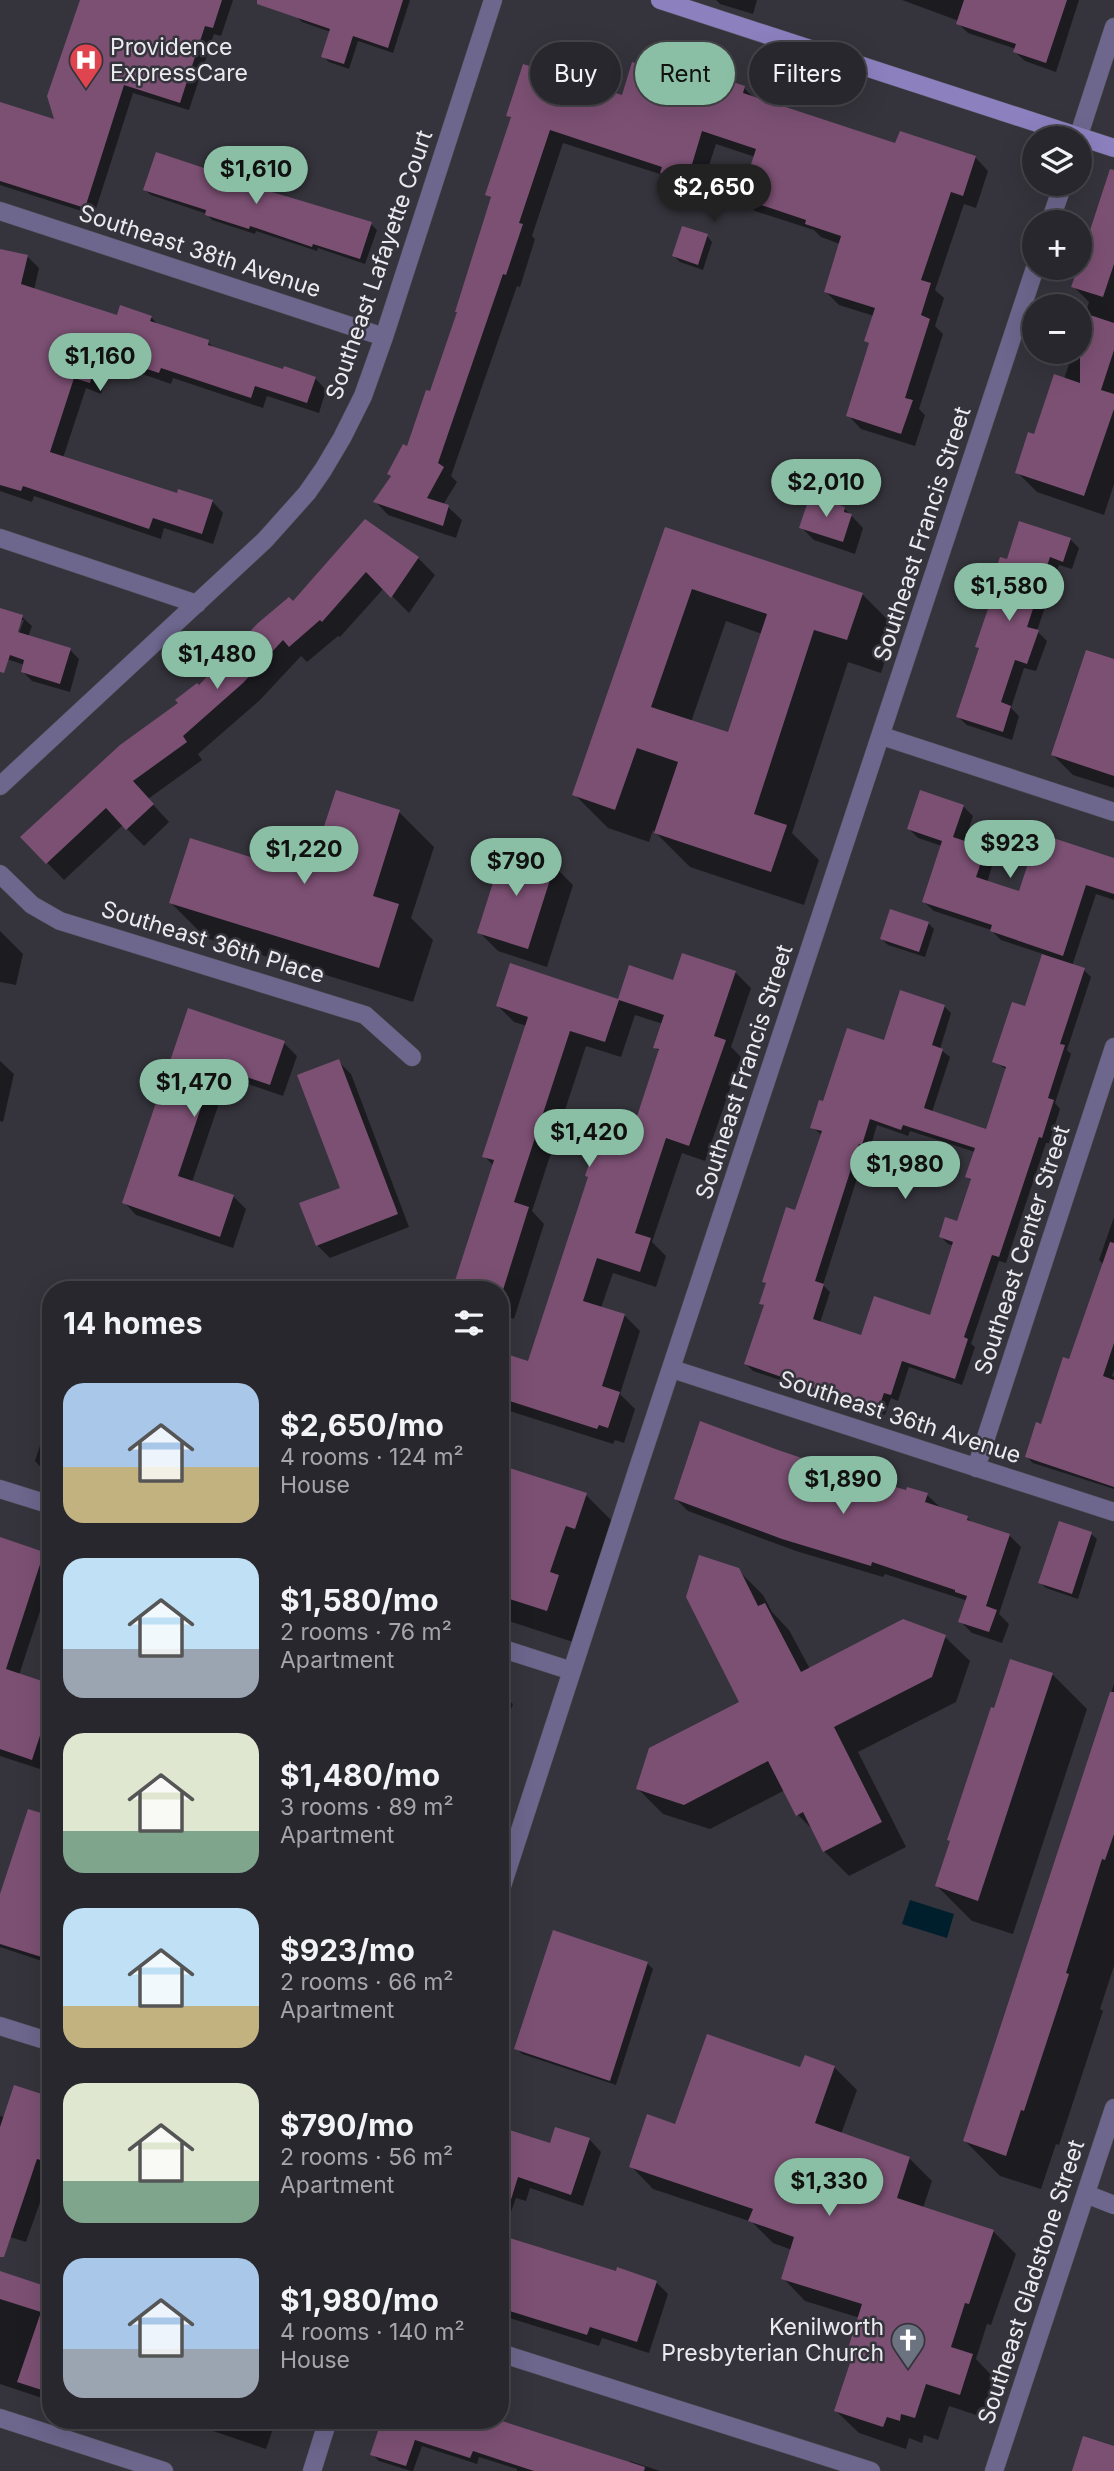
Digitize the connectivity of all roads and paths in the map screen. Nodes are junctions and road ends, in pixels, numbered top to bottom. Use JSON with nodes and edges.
{"nodes":[{"id":1,"x":493,"y":0,"type":"edge"},
{"id":2,"x":660,"y":0,"type":"edge"},
{"id":3,"x":1114,"y":27,"type":"edge"},
{"id":4,"x":1044,"y":126,"type":"edge"},
{"id":5,"x":1082,"y":126,"type":"edge"},
{"id":6,"x":1092,"y":141,"type":"edge"},
{"id":7,"x":1114,"y":148,"type":"edge"},
{"id":8,"x":0,"y":211,"type":"edge"},
{"id":9,"x":1031,"y":280,"type":"edge"},
{"id":10,"x":384,"y":337,"type":"junction"},
{"id":11,"x":0,"y":538,"type":"edge"},
{"id":12,"x":197,"y":604,"type":"junction"},
{"id":13,"x":882,"y":736,"type":"junction"},
{"id":14,"x":0,"y":786,"type":"edge"},
{"id":15,"x":1114,"y":811,"type":"edge"},
{"id":16,"x":0,"y":874,"type":"edge"},
{"id":17,"x":1114,"y":1047,"type":"edge"},
{"id":18,"x":411,"y":1057,"type":"dead end"},
{"id":19,"x":671,"y":1369,"type":"junction"},
{"id":20,"x":976,"y":1468,"type":"junction"},
{"id":21,"x":0,"y":1489,"type":"edge"},
{"id":22,"x":42,"y":1502,"type":"edge"},
{"id":23,"x":1114,"y":1513,"type":"edge"},
{"id":24,"x":509,"y":1651,"type":"edge"},
{"id":25,"x":572,"y":1671,"type":"junction"},
{"id":26,"x":509,"y":1864,"type":"edge"},
{"id":27,"x":0,"y":2026,"type":"edge"},
{"id":28,"x":42,"y":2039,"type":"edge"},
{"id":29,"x":1114,"y":2108,"type":"edge"},
{"id":30,"x":1086,"y":2194,"type":"junction"},
{"id":31,"x":1114,"y":2205,"type":"edge"},
{"id":32,"x":509,"y":2356,"type":"edge"},
{"id":33,"x":0,"y":2418,"type":"edge"},
{"id":34,"x":325,"y":2429,"type":"edge"},
{"id":35,"x":164,"y":2471,"type":"edge"},
{"id":36,"x":312,"y":2471,"type":"edge"},
{"id":37,"x":871,"y":2471,"type":"edge"},
{"id":38,"x":994,"y":2471,"type":"edge"}],
"edges":[{"from":1,"to":10,"type":"street","name":"Southeast Lafayette Court"},
{"from":2,"to":4,"type":"main road"},
{"from":3,"to":5,"type":"street"},
{"from":6,"to":7,"type":"main road"},
{"from":8,"to":10,"type":"street","name":"Southeast 38th Avenue"},
{"from":9,"to":13,"type":"street","name":"Southeast Francis Street"},
{"from":10,"to":12,"type":"street","name":"Southeast Lafayette Court"},
{"from":11,"to":12,"type":"street"},
{"from":12,"to":14,"type":"street","name":"Southeast Lafayette Court"},
{"from":13,"to":15,"type":"street"},
{"from":13,"to":19,"type":"street","name":"Southeast Francis Street"},
{"from":16,"to":18,"type":"street","name":"Southeast 36th Place"},
{"from":17,"to":20,"type":"street","name":"Southeast Center Street"},
{"from":19,"to":20,"type":"street","name":"Southeast 36th Avenue"},
{"from":19,"to":25,"type":"street","name":"Southeast Francis Street"},
{"from":20,"to":23,"type":"street","name":"Southeast 36th Avenue"},
{"from":21,"to":22,"type":"street"},
{"from":24,"to":25,"type":"street"},
{"from":25,"to":26,"type":"street","name":"Southeast Francis Street"},
{"from":27,"to":28,"type":"street"},
{"from":29,"to":30,"type":"street","name":"Southeast Gladstone Street"},
{"from":30,"to":31,"type":"street"},
{"from":30,"to":38,"type":"street","name":"Southeast Gladstone Street"},
{"from":32,"to":37,"type":"street"},
{"from":33,"to":35,"type":"street"},
{"from":34,"to":36,"type":"street"}]}
